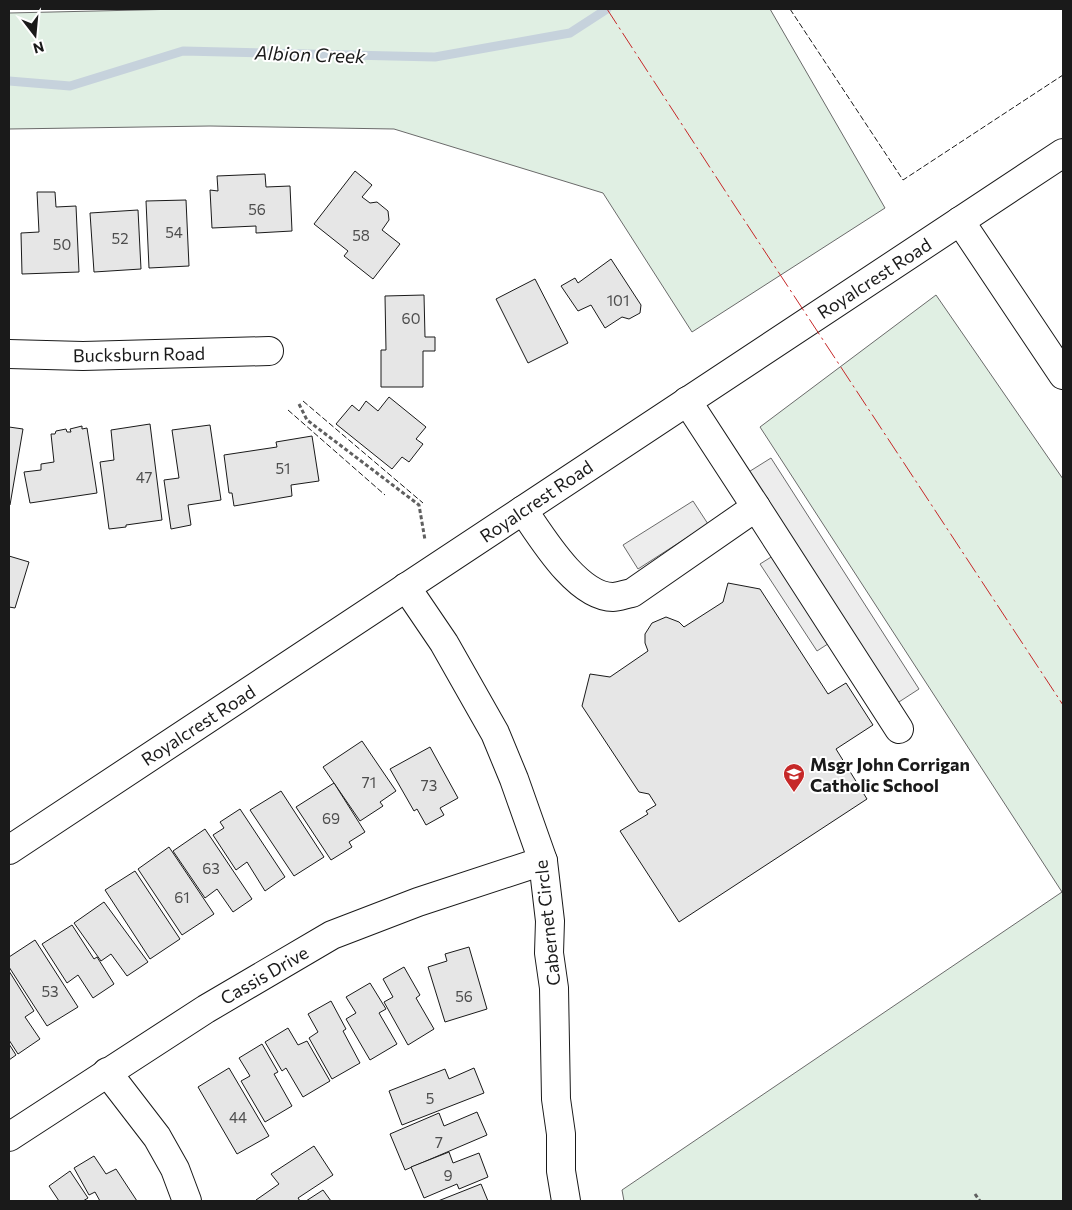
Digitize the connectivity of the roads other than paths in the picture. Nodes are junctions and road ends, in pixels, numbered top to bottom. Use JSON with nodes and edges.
{"nodes":[{"id":1,"x":1063,"y":153,"type":"edge"},
{"id":2,"x":960,"y":222,"type":"junction"},
{"id":3,"x":269,"y":351,"type":"dead end"},
{"id":4,"x":9,"y":354,"type":"edge"},
{"id":5,"x":1063,"y":375,"type":"edge"},
{"id":6,"x":688,"y":401,"type":"junction"},
{"id":7,"x":756,"y":507,"type":"junction"},
{"id":8,"x":523,"y":510,"type":"junction"},
{"id":9,"x":406,"y":587,"type":"junction"},
{"id":10,"x":899,"y":729,"type":"dead end"},
{"id":11,"x":9,"y":850,"type":"edge"},
{"id":12,"x":543,"y":861,"type":"junction"},
{"id":13,"x":107,"y":1072,"type":"junction"},
{"id":14,"x":9,"y":1137,"type":"edge"},
{"id":15,"x":187,"y":1201,"type":"edge"},
{"id":16,"x":566,"y":1201,"type":"edge"}],
"edges":[{"from":1,"to":2,"type":"street","name":"Royalcrest Road"},
{"from":2,"to":5,"type":"street"},
{"from":2,"to":6,"type":"street","name":"Royalcrest Road"},
{"from":3,"to":4,"type":"street","name":"Bucksburn Road"},
{"from":6,"to":7,"type":"street"},
{"from":6,"to":8,"type":"street","name":"Royalcrest Road"},
{"from":7,"to":8,"type":"street"},
{"from":7,"to":10,"type":"street"},
{"from":8,"to":9,"type":"street","name":"Royalcrest Road"},
{"from":9,"to":11,"type":"street","name":"Royalcrest Road"},
{"from":9,"to":12,"type":"street","name":"Cabernet Circle"},
{"from":12,"to":13,"type":"street","name":"Cassis Drive"},
{"from":12,"to":16,"type":"street","name":"Cabernet Circle"},
{"from":13,"to":14,"type":"street","name":"Cassis Drive"},
{"from":13,"to":15,"type":"street"}]}
